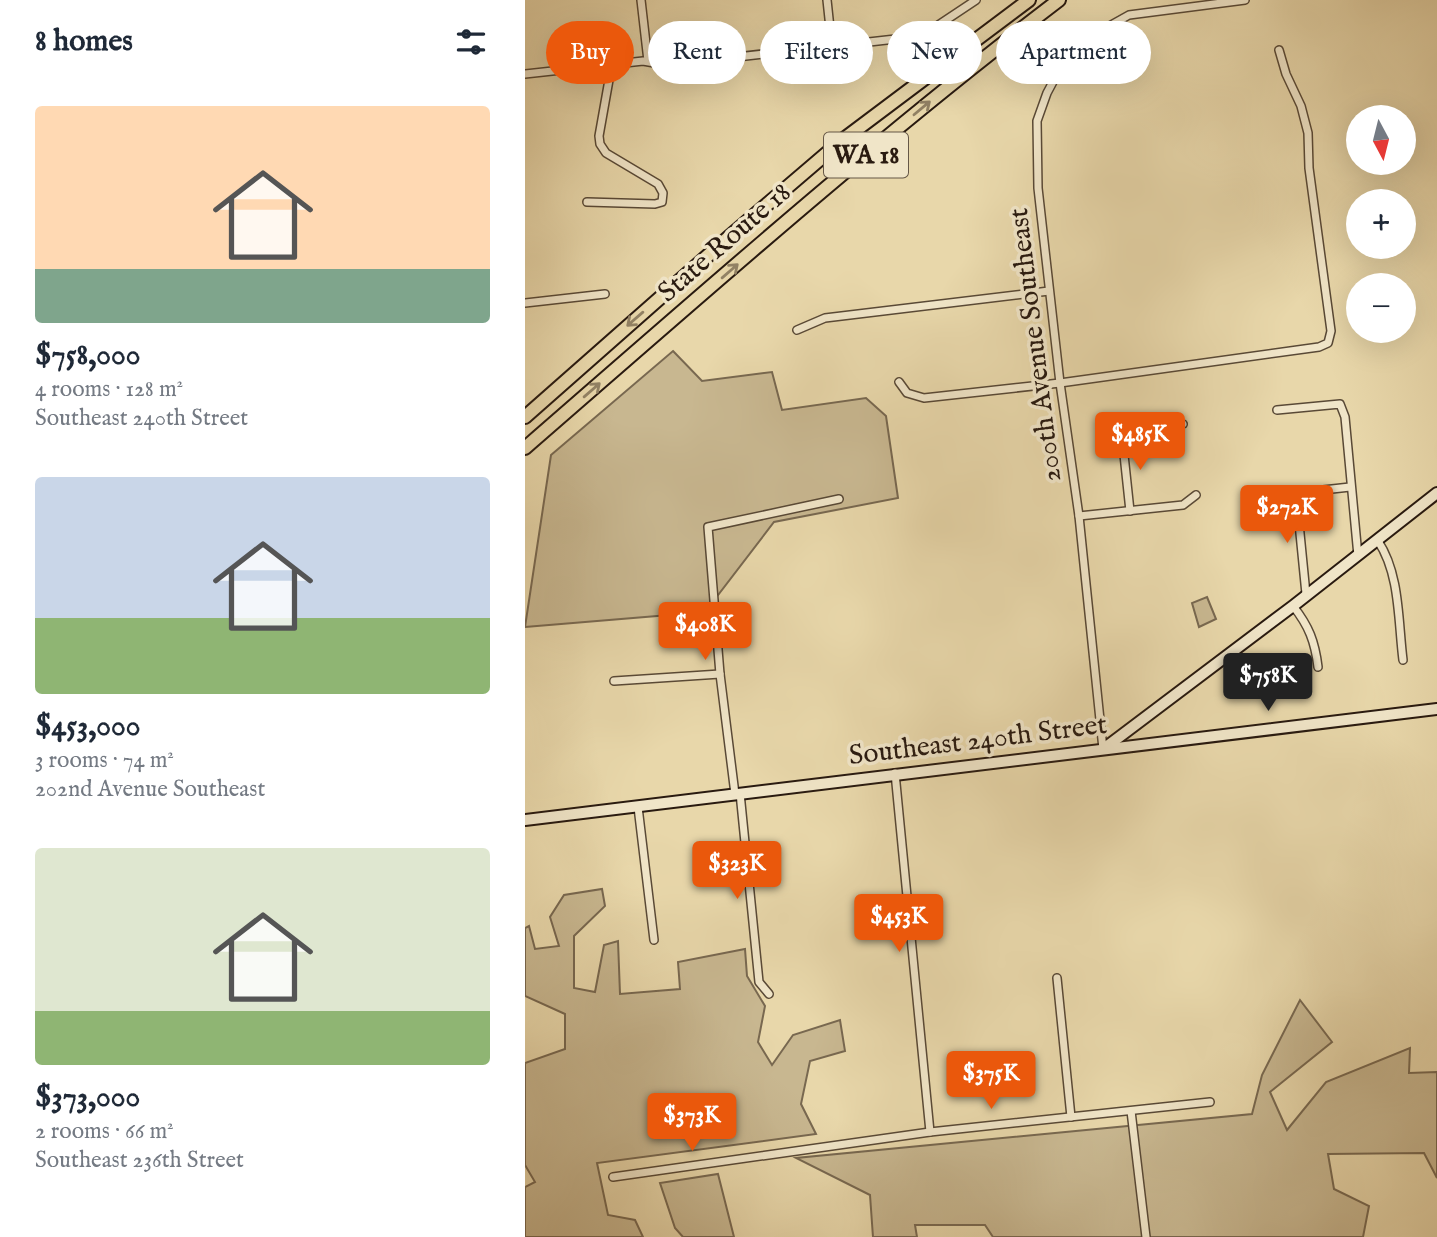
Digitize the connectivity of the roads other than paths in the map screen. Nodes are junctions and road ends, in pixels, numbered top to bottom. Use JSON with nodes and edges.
{"nodes":[{"id":1,"x":641,"y":0,"type":"edge"},
{"id":2,"x":827,"y":0,"type":"edge"},
{"id":3,"x":976,"y":0,"type":"edge"},
{"id":4,"x":1029,"y":0,"type":"edge"},
{"id":5,"x":1059,"y":0,"type":"edge"},
{"id":6,"x":1245,"y":0,"type":"edge"},
{"id":7,"x":829,"y":21,"type":"edge"},
{"id":8,"x":873,"y":42,"type":"edge"},
{"id":9,"x":1279,"y":51,"type":"dead end"},
{"id":10,"x":648,"y":61,"type":"joint"},
{"id":11,"x":634,"y":62,"type":"edge"},
{"id":12,"x":546,"y":71,"type":"edge"},
{"id":13,"x":525,"y":74,"type":"edge"},
{"id":14,"x":608,"y":84,"type":"edge"},
{"id":15,"x":587,"y":202,"type":"dead end"},
{"id":16,"x":1049,"y":291,"type":"junction"},
{"id":17,"x":605,"y":294,"type":"dead end"},
{"id":18,"x":525,"y":303,"type":"edge"},
{"id":19,"x":797,"y":330,"type":"dead end"},
{"id":20,"x":899,"y":382,"type":"dead end"},
{"id":21,"x":1060,"y":383,"type":"junction"},
{"id":22,"x":1277,"y":411,"type":"dead end"},
{"id":23,"x":525,"y":417,"type":"edge"},
{"id":24,"x":1183,"y":424,"type":"dead end"},
{"id":25,"x":525,"y":448,"type":"edge"},
{"id":26,"x":1350,"y":487,"type":"junction"},
{"id":27,"x":1437,"y":493,"type":"edge"},
{"id":28,"x":1196,"y":495,"type":"dead end"},
{"id":29,"x":839,"y":499,"type":"dead end"},
{"id":30,"x":1130,"y":511,"type":"junction"},
{"id":31,"x":1079,"y":516,"type":"junction"},
{"id":32,"x":1378,"y":541,"type":"junction"},
{"id":33,"x":1358,"y":556,"type":"junction"},
{"id":34,"x":1306,"y":594,"type":"junction"},
{"id":35,"x":1293,"y":606,"type":"junction"},
{"id":36,"x":1403,"y":660,"type":"dead end"},
{"id":37,"x":1318,"y":667,"type":"dead end"},
{"id":38,"x":720,"y":674,"type":"junction"},
{"id":39,"x":614,"y":681,"type":"dead end"},
{"id":40,"x":1437,"y":709,"type":"edge"},
{"id":41,"x":1104,"y":749,"type":"junction"},
{"id":42,"x":895,"y":773,"type":"junction"},
{"id":43,"x":737,"y":794,"type":"junction"},
{"id":44,"x":638,"y":807,"type":"junction"},
{"id":45,"x":525,"y":820,"type":"edge"},
{"id":46,"x":654,"y":940,"type":"dead end"},
{"id":47,"x":1057,"y":978,"type":"dead end"},
{"id":48,"x":769,"y":994,"type":"dead end"},
{"id":49,"x":1210,"y":1102,"type":"dead end"},
{"id":50,"x":1131,"y":1111,"type":"junction"},
{"id":51,"x":1071,"y":1117,"type":"junction"},
{"id":52,"x":930,"y":1132,"type":"junction"},
{"id":53,"x":613,"y":1177,"type":"dead end"},
{"id":54,"x":1146,"y":1237,"type":"edge"}],
"edges":[{"from":1,"to":10,"type":"street"},
{"from":2,"to":7,"type":"street"},
{"from":3,"to":8,"type":"street"},
{"from":4,"to":23,"type":"highway","name":"State Route 18","number":"WA 18","one_way":true},
{"from":25,"to":5,"type":"highway","name":"State Route 18","number":"WA 18","one_way":true},
{"from":6,"to":16,"type":"street","name":"200th Avenue Southeast"},
{"from":9,"to":21,"type":"street"},
{"from":10,"to":11,"type":"street"},
{"from":12,"to":13,"type":"street"},
{"from":14,"to":15,"type":"street"},
{"from":16,"to":19,"type":"street"},
{"from":16,"to":21,"type":"street","name":"200th Avenue Southeast"},
{"from":17,"to":18,"type":"street"},
{"from":20,"to":21,"type":"street"},
{"from":21,"to":31,"type":"street","name":"200th Avenue Southeast"},
{"from":22,"to":26,"type":"street"},
{"from":24,"to":30,"type":"street"},
{"from":26,"to":33,"type":"street"},
{"from":26,"to":34,"type":"street"},
{"from":27,"to":32,"type":"main road"},
{"from":28,"to":30,"type":"street"},
{"from":29,"to":38,"type":"street"},
{"from":30,"to":31,"type":"street"},
{"from":31,"to":41,"type":"street","name":"200th Avenue Southeast"},
{"from":32,"to":33,"type":"main road"},
{"from":32,"to":36,"type":"street"},
{"from":33,"to":34,"type":"main road"},
{"from":34,"to":35,"type":"main road"},
{"from":35,"to":37,"type":"street"},
{"from":35,"to":41,"type":"main road"},
{"from":38,"to":39,"type":"street"},
{"from":38,"to":43,"type":"street"},
{"from":40,"to":41,"type":"main road","name":"Southeast 240th Street"},
{"from":41,"to":42,"type":"main road","name":"Southeast 240th Street"},
{"from":42,"to":43,"type":"main road","name":"Southeast 240th Street"},
{"from":42,"to":52,"type":"street"},
{"from":43,"to":44,"type":"main road","name":"Southeast 240th Street"},
{"from":43,"to":48,"type":"street"},
{"from":44,"to":45,"type":"main road","name":"Southeast 240th Street"},
{"from":44,"to":46,"type":"street"},
{"from":47,"to":51,"type":"street"},
{"from":49,"to":50,"type":"street"},
{"from":50,"to":51,"type":"street"},
{"from":50,"to":54,"type":"street"},
{"from":51,"to":52,"type":"street"},
{"from":52,"to":53,"type":"street"}]}
